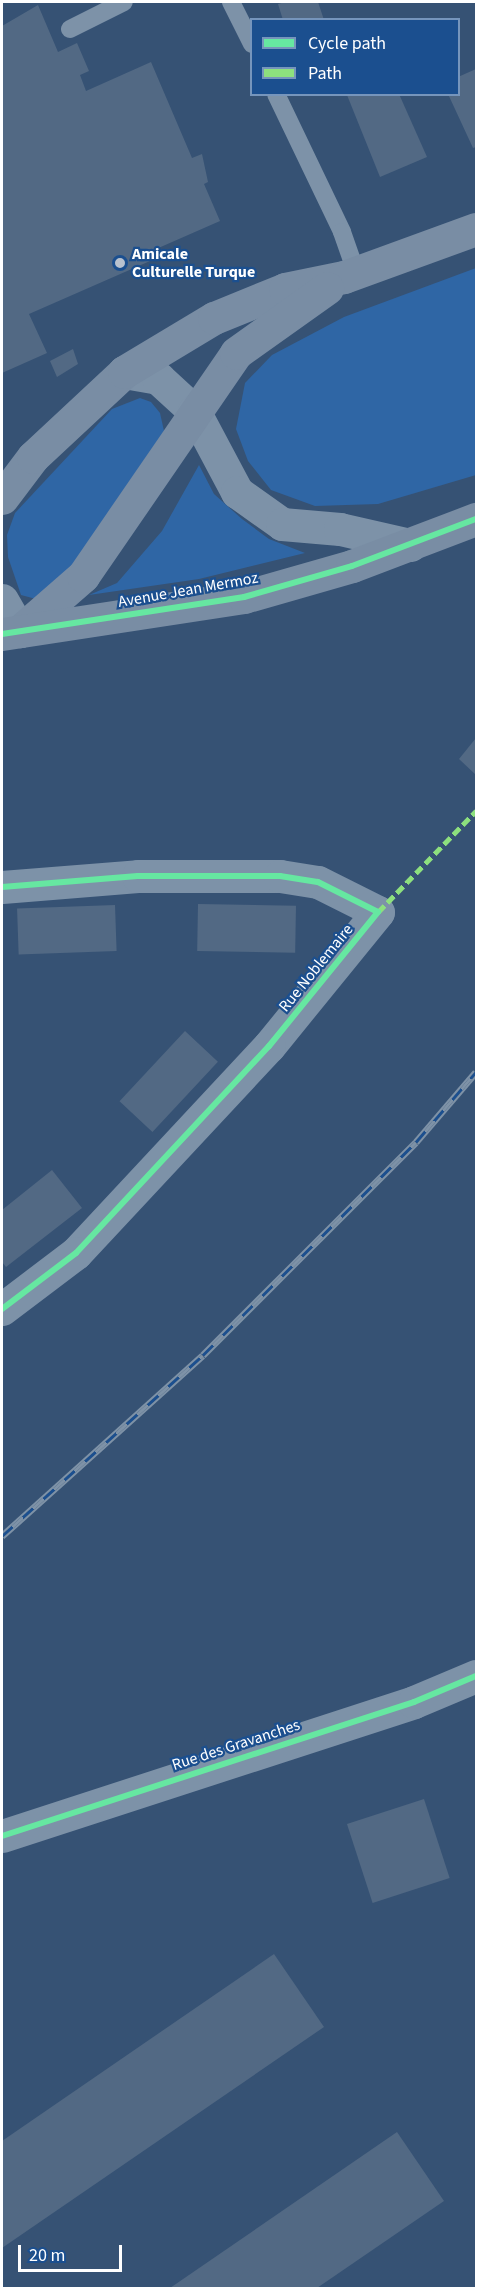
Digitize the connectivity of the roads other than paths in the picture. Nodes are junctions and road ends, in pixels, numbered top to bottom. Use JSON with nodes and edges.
{"nodes":[{"id":1,"x":124,"y":2,"type":"edge"},
{"id":2,"x":231,"y":2,"type":"edge"},
{"id":3,"x":70,"y":29,"type":"dead end"},
{"id":4,"x":250,"y":40,"type":"edge"},
{"id":5,"x":277,"y":96,"type":"edge"},
{"id":6,"x":477,"y":229,"type":"edge"},
{"id":7,"x":350,"y":274,"type":"junction"},
{"id":8,"x":124,"y":372,"type":"junction"},
{"id":9,"x":195,"y":411,"type":"junction"},
{"id":10,"x":2,"y":498,"type":"edge"},
{"id":11,"x":477,"y":519,"type":"edge"},
{"id":12,"x":410,"y":545,"type":"junction"},
{"id":13,"x":2,"y":600,"type":"edge"},
{"id":14,"x":11,"y":633,"type":"edge"},
{"id":15,"x":2,"y":887,"type":"edge"},
{"id":16,"x":2,"y":1309,"type":"edge"},
{"id":17,"x":477,"y":1676,"type":"edge"},
{"id":18,"x":2,"y":1836,"type":"edge"}],
"edges":[{"from":1,"to":3,"type":"lane"},
{"from":2,"to":4,"type":"lane"},
{"from":5,"to":7,"type":"lane"},
{"from":6,"to":7,"type":"main road"},
{"from":7,"to":8,"type":"main road"},
{"from":7,"to":9,"type":"main road"},
{"from":8,"to":9,"type":"street"},
{"from":8,"to":10,"type":"main road"},
{"from":9,"to":12,"type":"street"},
{"from":9,"to":14,"type":"main road"},
{"from":11,"to":12,"type":"main road","name":"Avenue Jean Mermoz"},
{"from":12,"to":14,"type":"main road","name":"Avenue Jean Mermoz"},
{"from":13,"to":14,"type":"street"},
{"from":15,"to":16,"type":"street","name":"Rue Noblemaire"},
{"from":17,"to":18,"type":"street","name":"Rue des Gravanches"}]}
